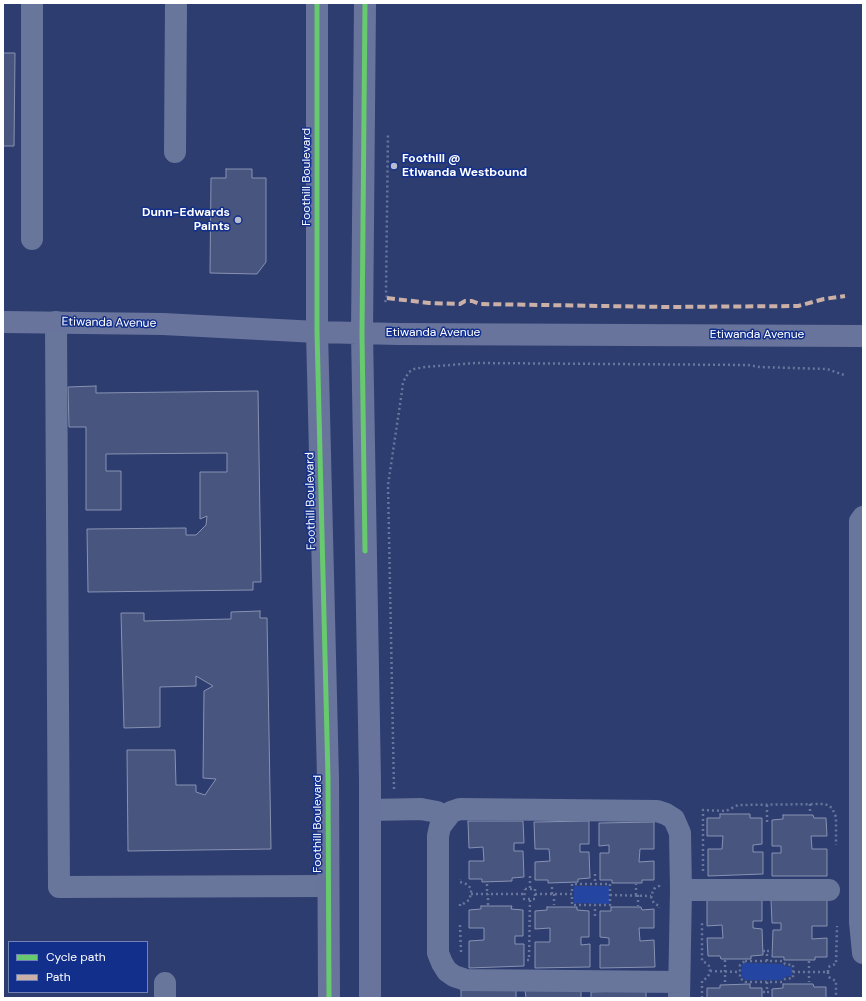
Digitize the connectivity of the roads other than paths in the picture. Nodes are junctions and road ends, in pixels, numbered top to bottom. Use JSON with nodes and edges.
{"nodes":[{"id":1,"x":32,"y":3,"type":"edge"},
{"id":2,"x":176,"y":3,"type":"edge"},
{"id":3,"x":317,"y":3,"type":"edge"},
{"id":4,"x":365,"y":3,"type":"edge"},
{"id":5,"x":175,"y":152,"type":"dead end"},
{"id":6,"x":32,"y":238,"type":"dead end"},
{"id":7,"x":3,"y":322,"type":"edge"},
{"id":8,"x":56,"y":322,"type":"junction"},
{"id":9,"x":317,"y":332,"type":"junction"},
{"id":10,"x":362,"y":333,"type":"junction"},
{"id":11,"x":863,"y":336,"type":"edge"},
{"id":12,"x":863,"y":517,"type":"edge"},
{"id":13,"x":862,"y":669,"type":"edge"},
{"id":14,"x":861,"y":809,"type":"edge"},
{"id":15,"x":370,"y":810,"type":"junction"},
{"id":16,"x":446,"y":818,"type":"junction"},
{"id":17,"x":328,"y":886,"type":"junction"},
{"id":18,"x":681,"y":890,"type":"junction"},
{"id":19,"x":829,"y":890,"type":"dead end"},
{"id":20,"x":863,"y":953,"type":"edge"},
{"id":21,"x":679,"y":990,"type":"edge"},
{"id":22,"x":329,"y":998,"type":"edge"},
{"id":23,"x":370,"y":998,"type":"edge"}],
"edges":[{"from":1,"to":6,"type":"lane"},
{"from":2,"to":5,"type":"lane"},
{"from":3,"to":9,"type":"main road","name":"Foothill Boulevard"},
{"from":4,"to":10,"type":"main road"},
{"from":7,"to":8,"type":"main road","name":"Etiwanda Avenue"},
{"from":8,"to":9,"type":"main road","name":"Etiwanda Avenue"},
{"from":8,"to":17,"type":"lane"},
{"from":9,"to":10,"type":"main road","name":"Etiwanda Avenue"},
{"from":9,"to":17,"type":"main road","name":"Foothill Boulevard"},
{"from":10,"to":11,"type":"main road","name":"Etiwanda Avenue"},
{"from":10,"to":15,"type":"main road"},
{"from":12,"to":13,"type":"lane"},
{"from":13,"to":14,"type":"lane"},
{"from":14,"to":20,"type":"lane"},
{"from":15,"to":16,"type":"lane"},
{"from":15,"to":23,"type":"main road"},
{"from":16,"to":18,"type":"lane"},
{"from":16,"to":21,"type":"lane"},
{"from":17,"to":22,"type":"main road","name":"Foothill Boulevard"},
{"from":18,"to":19,"type":"lane"},
{"from":18,"to":21,"type":"lane"}]}
